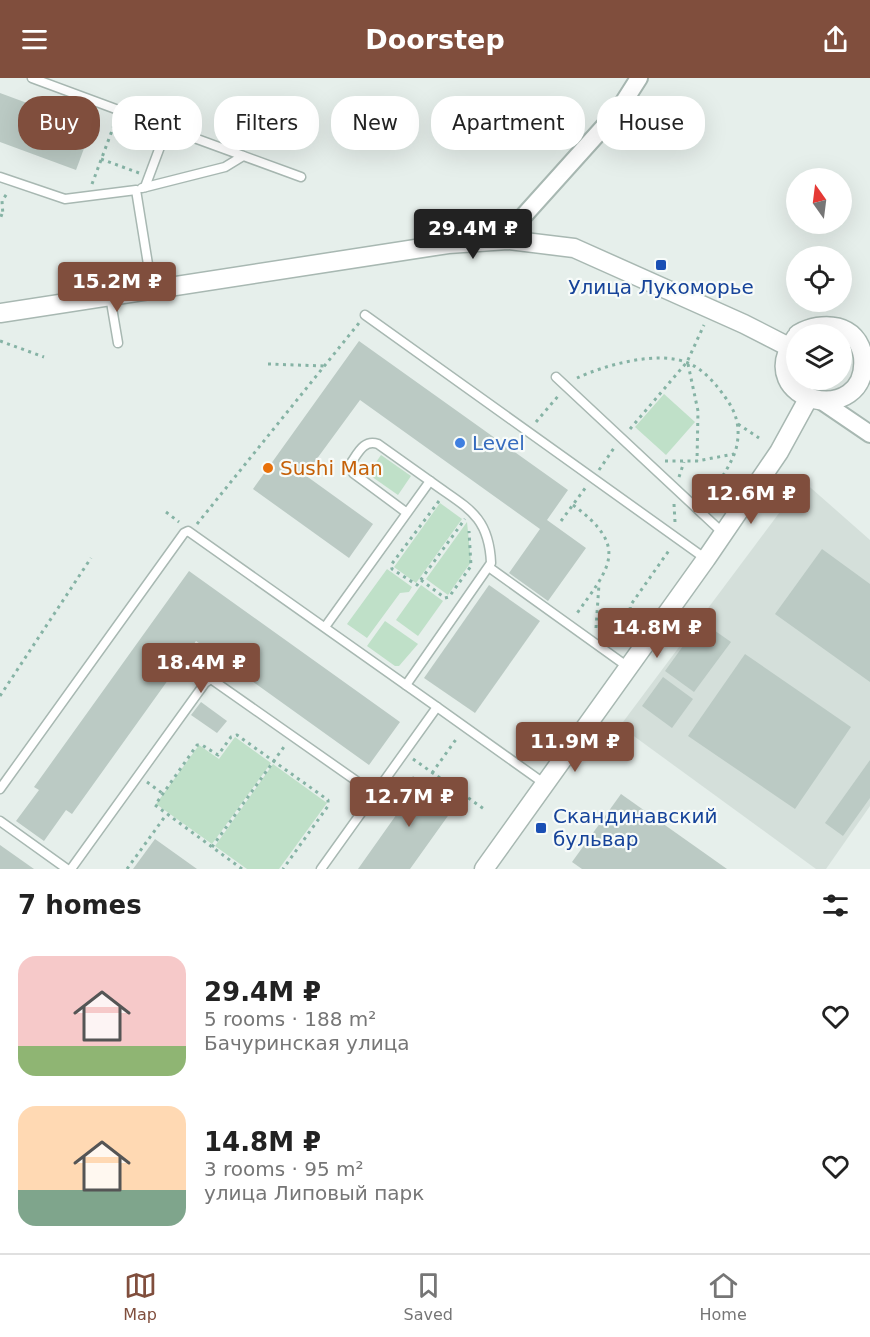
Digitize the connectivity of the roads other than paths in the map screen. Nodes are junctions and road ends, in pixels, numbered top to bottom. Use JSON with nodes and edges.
{"nodes":[{"id":1,"x":32,"y":78,"type":"edge"},
{"id":2,"x":639,"y":78,"type":"edge"},
{"id":3,"x":112,"y":107,"type":"edge"},
{"id":4,"x":202,"y":141,"type":"edge"},
{"id":5,"x":159,"y":150,"type":"edge"},
{"id":6,"x":243,"y":156,"type":"junction"},
{"id":7,"x":0,"y":177,"type":"edge"},
{"id":8,"x":301,"y":177,"type":"dead end"},
{"id":9,"x":140,"y":188,"type":"junction"},
{"id":10,"x":508,"y":240,"type":"junction"},
{"id":11,"x":152,"y":289,"type":"junction"},
{"id":12,"x":110,"y":296,"type":"junction"},
{"id":13,"x":0,"y":313,"type":"edge"},
{"id":14,"x":365,"y":315,"type":"road end"},
{"id":15,"x":786,"y":336,"type":"edge"},
{"id":16,"x":852,"y":336,"type":"edge"},
{"id":17,"x":118,"y":343,"type":"dead end"},
{"id":18,"x":867,"y":365,"type":"edge"},
{"id":19,"x":556,"y":377,"type":"dead end"},
{"id":20,"x":796,"y":390,"type":"edge"},
{"id":21,"x":816,"y":400,"type":"junction"},
{"id":22,"x":870,"y":434,"type":"edge"},
{"id":23,"x":430,"y":481,"type":"junction"},
{"id":24,"x":407,"y":513,"type":"junction"},
{"id":25,"x":724,"y":533,"type":"junction"},
{"id":26,"x":706,"y":559,"type":"junction"},
{"id":27,"x":490,"y":568,"type":"junction"},
{"id":28,"x":325,"y":627,"type":"junction"},
{"id":29,"x":629,"y":667,"type":"junction"},
{"id":30,"x":406,"y":685,"type":"junction"},
{"id":31,"x":437,"y":707,"type":"junction"},
{"id":32,"x":545,"y":784,"type":"junction"},
{"id":33,"x":0,"y":789,"type":"edge"},
{"id":34,"x":375,"y":794,"type":"junction"},
{"id":35,"x":0,"y":821,"type":"edge"},
{"id":36,"x":67,"y":869,"type":"edge"},
{"id":37,"x":71,"y":869,"type":"edge"},
{"id":38,"x":321,"y":869,"type":"edge"},
{"id":39,"x":483,"y":869,"type":"edge"}],
"edges":[{"from":1,"to":3,"type":"lane"},
{"from":2,"to":10,"type":"street"},
{"from":4,"to":6,"type":"lane"},
{"from":5,"to":9,"type":"lane"},
{"from":6,"to":8,"type":"lane"},
{"from":6,"to":9,"type":"lane"},
{"from":7,"to":9,"type":"lane"},
{"from":9,"to":11,"type":"lane"},
{"from":10,"to":11,"type":"street"},
{"from":10,"to":15,"type":"street"},
{"from":11,"to":12,"type":"street"},
{"from":12,"to":13,"type":"street"},
{"from":12,"to":17,"type":"lane"},
{"from":14,"to":26,"type":"lane"},
{"from":16,"to":18,"type":"street"},
{"from":18,"to":21,"type":"street"},
{"from":19,"to":25,"type":"lane"},
{"from":20,"to":21,"type":"street"},
{"from":21,"to":22,"type":"street"},
{"from":21,"to":25,"type":"street"},
{"from":23,"to":24,"type":"lane"},
{"from":23,"to":24,"type":"lane"},
{"from":23,"to":27,"type":"lane"},
{"from":24,"to":28,"type":"lane"},
{"from":25,"to":26,"type":"street"},
{"from":26,"to":29,"type":"street"},
{"from":27,"to":29,"type":"lane"},
{"from":27,"to":30,"type":"lane"},
{"from":28,"to":30,"type":"lane"},
{"from":28,"to":33,"type":"lane"},
{"from":29,"to":32,"type":"street"},
{"from":30,"to":31,"type":"lane"},
{"from":31,"to":32,"type":"lane"},
{"from":31,"to":34,"type":"lane"},
{"from":32,"to":39,"type":"street"},
{"from":34,"to":37,"type":"lane"},
{"from":34,"to":38,"type":"lane"},
{"from":35,"to":36,"type":"lane"}]}
